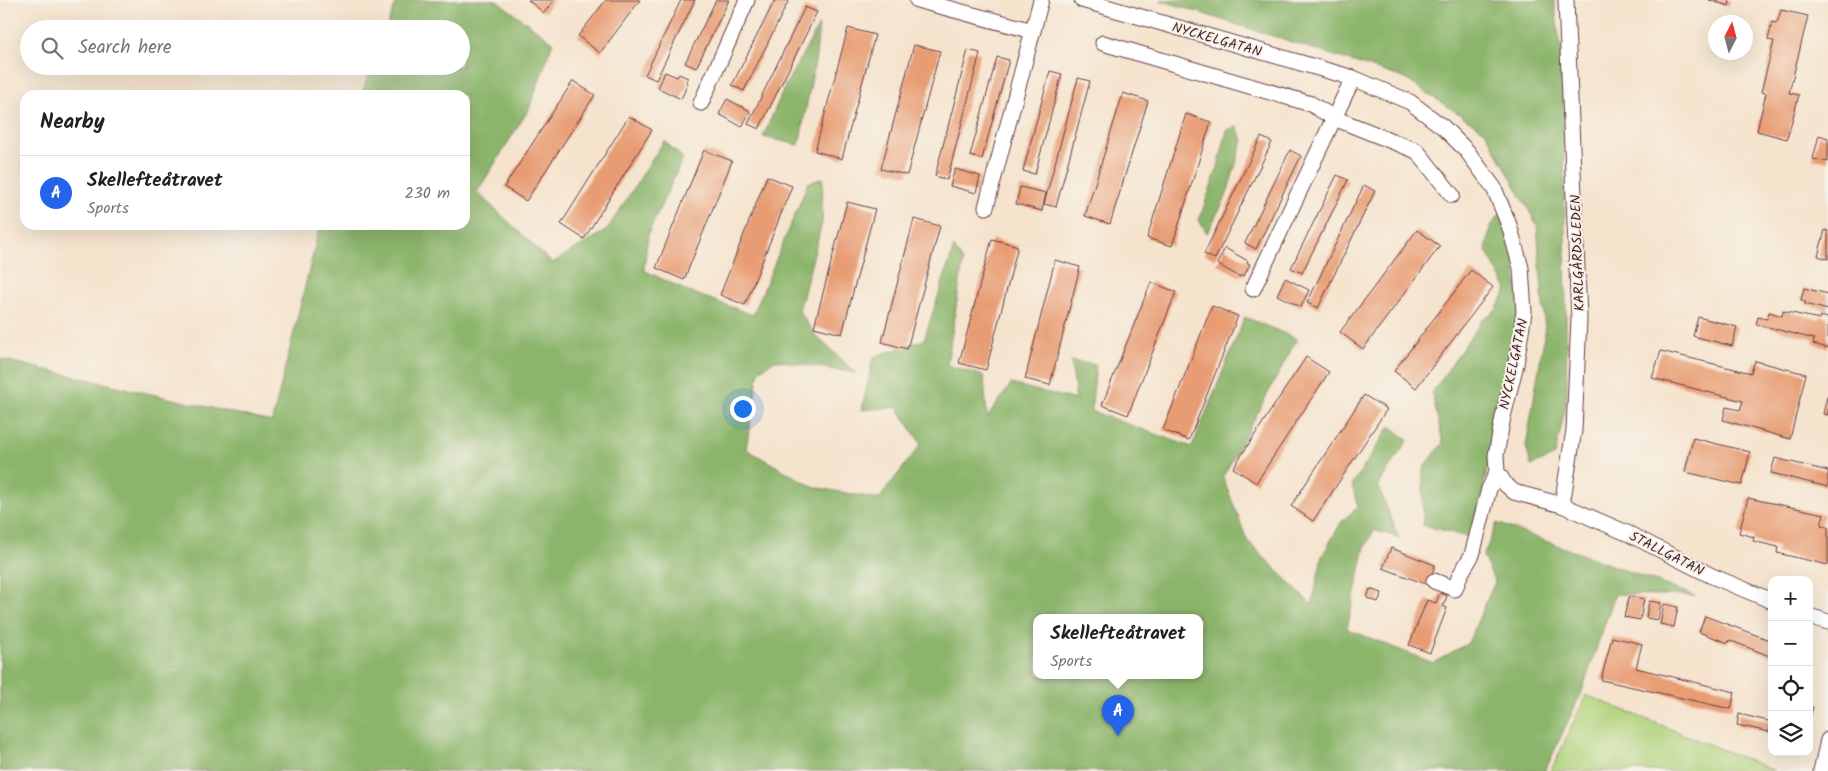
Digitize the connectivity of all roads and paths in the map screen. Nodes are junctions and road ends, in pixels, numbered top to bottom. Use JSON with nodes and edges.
{"nodes":[{"id":1,"x":747,"y":0,"type":"edge"},
{"id":2,"x":917,"y":0,"type":"edge"},
{"id":3,"x":1041,"y":0,"type":"edge"},
{"id":4,"x":1082,"y":0,"type":"edge"},
{"id":5,"x":1566,"y":0,"type":"edge"},
{"id":6,"x":1033,"y":31,"type":"junction"},
{"id":7,"x":1103,"y":43,"type":"dead end"},
{"id":8,"x":1353,"y":78,"type":"junction"},
{"id":9,"x":701,"y":103,"type":"dead end"},
{"id":10,"x":1334,"y":118,"type":"junction"},
{"id":11,"x":1452,"y":195,"type":"dead end"},
{"id":12,"x":986,"y":207,"type":"dead end"},
{"id":13,"x":1253,"y":289,"type":"dead end"},
{"id":14,"x":1497,"y":472,"type":"junction"},
{"id":15,"x":1562,"y":505,"type":"junction"},
{"id":16,"x":1434,"y":581,"type":"dead end"},
{"id":17,"x":1768,"y":599,"type":"edge"},
{"id":18,"x":1813,"y":617,"type":"edge"},
{"id":19,"x":1828,"y":622,"type":"edge"},
{"id":20,"x":1828,"y":740,"type":"edge"},
{"id":21,"x":1821,"y":771,"type":"edge"}],
"edges":[{"from":1,"to":9,"type":"street"},
{"from":2,"to":6,"type":"street"},
{"from":3,"to":6,"type":"street"},
{"from":4,"to":8,"type":"street","name":"NYCKELGATAN"},
{"from":5,"to":15,"type":"street","name":"KARLGÅRDSLEDEN"},
{"from":6,"to":12,"type":"street"},
{"from":7,"to":10,"type":"street"},
{"from":8,"to":10,"type":"street"},
{"from":8,"to":14,"type":"street","name":"NYCKELGATAN"},
{"from":10,"to":11,"type":"street"},
{"from":10,"to":13,"type":"street"},
{"from":14,"to":15,"type":"street"},
{"from":14,"to":16,"type":"street"},
{"from":15,"to":17,"type":"street","name":"STALLGATAN"},
{"from":18,"to":19,"type":"street"},
{"from":20,"to":21,"type":"street"}]}
